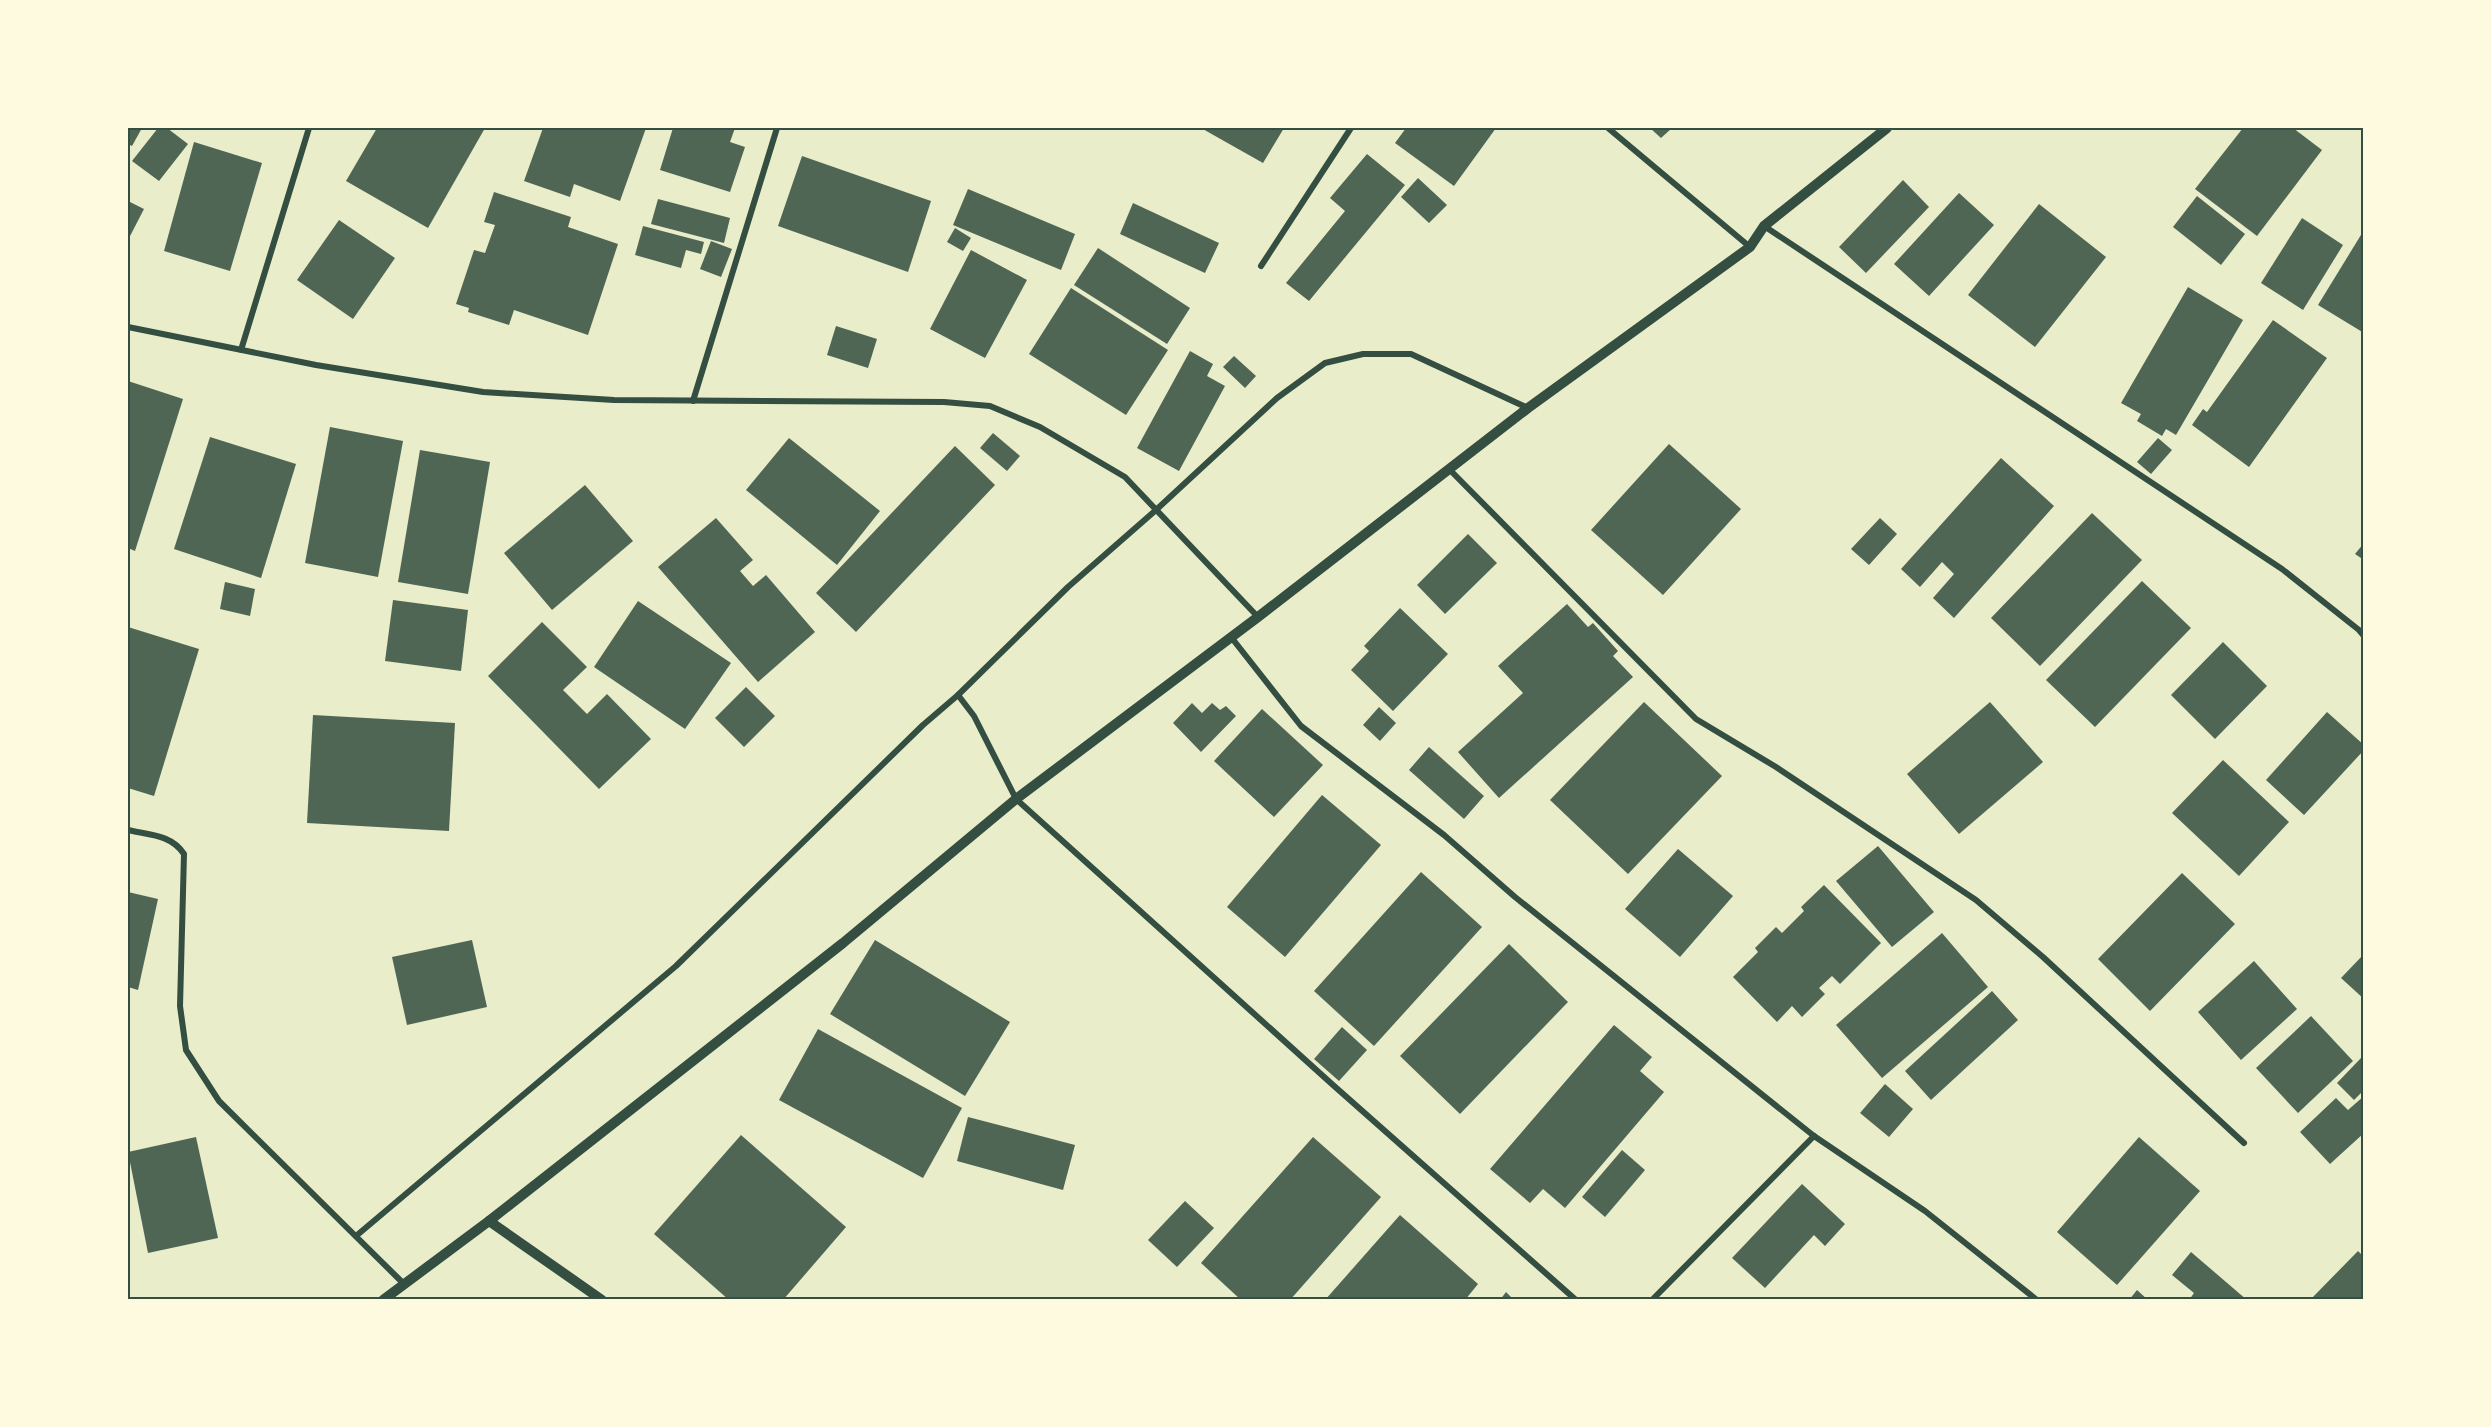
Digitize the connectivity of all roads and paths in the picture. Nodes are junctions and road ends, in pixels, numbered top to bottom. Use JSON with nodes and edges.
{"nodes":[{"id":1,"x":309,"y":128,"type":"edge"},
{"id":2,"x":777,"y":128,"type":"edge"},
{"id":3,"x":1351,"y":128,"type":"edge"},
{"id":4,"x":1887,"y":128,"type":"edge"},
{"id":5,"x":1611,"y":129,"type":"edge"},
{"id":6,"x":1764,"y":226,"type":"junction"},
{"id":7,"x":1750,"y":247,"type":"junction"},
{"id":8,"x":1261,"y":266,"type":"dead end"},
{"id":9,"x":128,"y":327,"type":"edge"},
{"id":10,"x":241,"y":350,"type":"junction"},
{"id":11,"x":693,"y":400,"type":"junction"},
{"id":12,"x":1528,"y":408,"type":"junction"},
{"id":13,"x":1449,"y":469,"type":"junction"},
{"id":14,"x":1156,"y":510,"type":"junction"},
{"id":15,"x":1258,"y":617,"type":"junction"},
{"id":16,"x":2364,"y":636,"type":"edge"},
{"id":17,"x":1232,"y":637,"type":"junction"},
{"id":18,"x":958,"y":695,"type":"junction"},
{"id":19,"x":1016,"y":799,"type":"junction"},
{"id":20,"x":128,"y":830,"type":"edge"},
{"id":21,"x":1814,"y":1136,"type":"junction"},
{"id":22,"x":2244,"y":1143,"type":"dead end"},
{"id":23,"x":489,"y":1221,"type":"junction"},
{"id":24,"x":356,"y":1236,"type":"junction"},
{"id":25,"x":404,"y":1284,"type":"junction"},
{"id":26,"x":383,"y":1299,"type":"edge"},
{"id":27,"x":602,"y":1299,"type":"edge"},
{"id":28,"x":1576,"y":1299,"type":"edge"},
{"id":29,"x":1652,"y":1299,"type":"edge"},
{"id":30,"x":2037,"y":1299,"type":"edge"}],
"edges":[{"from":1,"to":10,"type":"street"},
{"from":2,"to":11,"type":"street"},
{"from":3,"to":8,"type":"street"},
{"from":4,"to":6,"type":"street"},
{"from":5,"to":7,"type":"street"},
{"from":6,"to":7,"type":"street"},
{"from":6,"to":16,"type":"street"},
{"from":7,"to":12,"type":"street"},
{"from":9,"to":10,"type":"street"},
{"from":10,"to":11,"type":"street"},
{"from":11,"to":14,"type":"street"},
{"from":12,"to":13,"type":"street"},
{"from":12,"to":14,"type":"street"},
{"from":13,"to":15,"type":"street"},
{"from":13,"to":22,"type":"street"},
{"from":14,"to":15,"type":"street"},
{"from":14,"to":18,"type":"street"},
{"from":15,"to":17,"type":"street"},
{"from":17,"to":19,"type":"street"},
{"from":17,"to":21,"type":"street"},
{"from":18,"to":19,"type":"street"},
{"from":18,"to":24,"type":"street"},
{"from":19,"to":23,"type":"street"},
{"from":19,"to":28,"type":"street"},
{"from":20,"to":24,"type":"street"},
{"from":21,"to":29,"type":"street"},
{"from":21,"to":30,"type":"street"},
{"from":23,"to":25,"type":"street"},
{"from":23,"to":27,"type":"street"},
{"from":24,"to":25,"type":"street"},
{"from":25,"to":26,"type":"street"}]}
